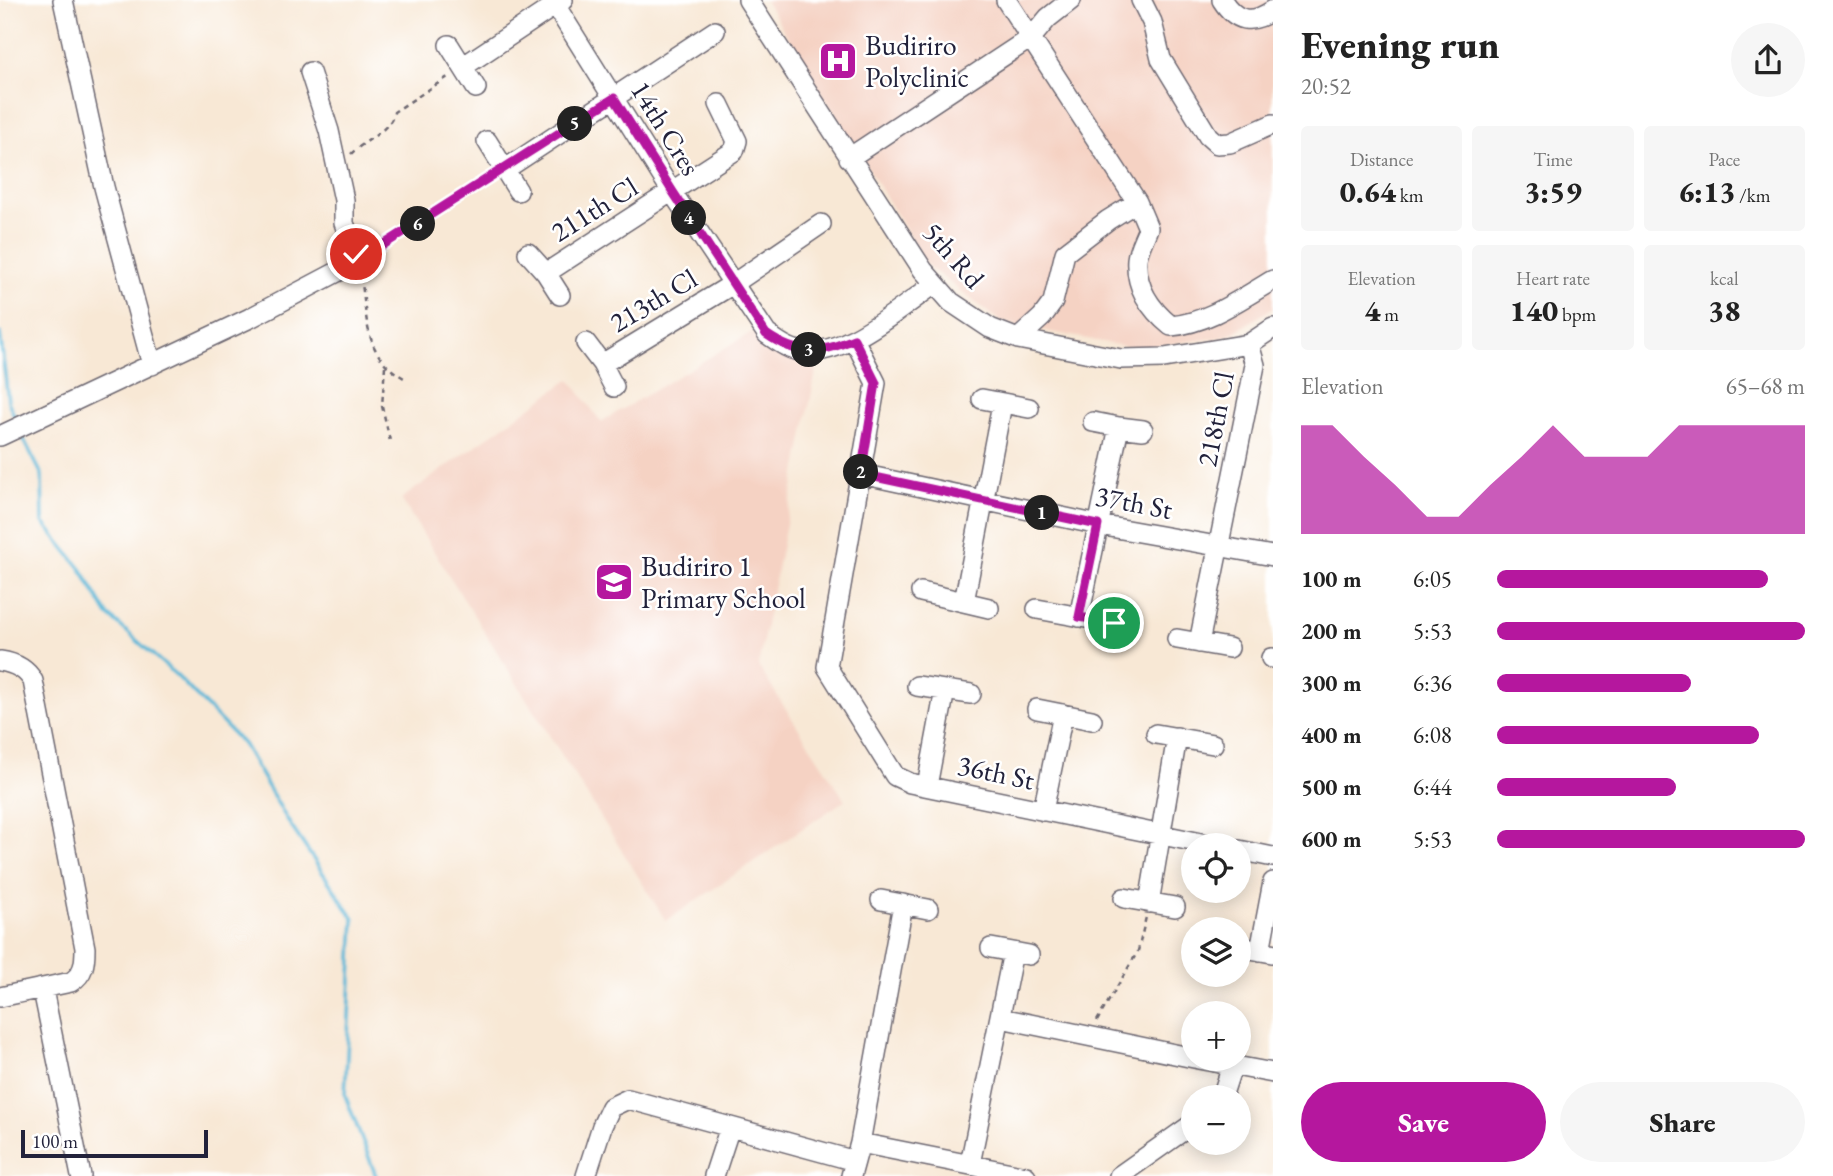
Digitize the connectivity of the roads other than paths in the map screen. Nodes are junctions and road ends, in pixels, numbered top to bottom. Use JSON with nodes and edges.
{"nodes":[{"id":1,"x":63,"y":0,"type":"edge"},
{"id":2,"x":748,"y":0,"type":"edge"},
{"id":3,"x":1006,"y":0,"type":"edge"},
{"id":4,"x":1071,"y":0,"type":"edge"},
{"id":5,"x":1141,"y":0,"type":"edge"},
{"id":6,"x":1222,"y":0,"type":"edge"},
{"id":7,"x":557,"y":2,"type":"edge"},
{"id":8,"x":1273,"y":10,"type":"edge"},
{"id":9,"x":715,"y":32,"type":"dead end"},
{"id":10,"x":1032,"y":37,"type":"junction"},
{"id":11,"x":449,"y":45,"type":"dead end"},
{"id":12,"x":464,"y":66,"type":"junction"},
{"id":13,"x":310,"y":72,"type":"dead end"},
{"id":14,"x":476,"y":88,"type":"dead end"},
{"id":15,"x":614,"y":98,"type":"junction"},
{"id":16,"x":719,"y":104,"type":"dead end"},
{"id":17,"x":1273,"y":124,"type":"edge"},
{"id":18,"x":487,"y":141,"type":"dead end"},
{"id":19,"x":849,"y":158,"type":"junction"},
{"id":20,"x":504,"y":170,"type":"junction"},
{"id":21,"x":518,"y":191,"type":"dead end"},
{"id":22,"x":673,"y":192,"type":"junction"},
{"id":23,"x":1138,"y":202,"type":"junction"},
{"id":24,"x":821,"y":224,"type":"dead end"},
{"id":25,"x":528,"y":253,"type":"dead end"},
{"id":26,"x":546,"y":273,"type":"junction"},
{"id":27,"x":1273,"y":280,"type":"edge"},
{"id":28,"x":733,"y":284,"type":"junction"},
{"id":29,"x":935,"y":284,"type":"junction"},
{"id":30,"x":560,"y":295,"type":"dead end"},
{"id":31,"x":1273,"y":328,"type":"edge"},
{"id":32,"x":854,"y":339,"type":"junction"},
{"id":33,"x":1017,"y":339,"type":"junction"},
{"id":34,"x":586,"y":343,"type":"dead end"},
{"id":35,"x":1249,"y":344,"type":"junction"},
{"id":36,"x":602,"y":364,"type":"junction"},
{"id":37,"x":152,"y":365,"type":"junction"},
{"id":38,"x":614,"y":387,"type":"dead end"},
{"id":39,"x":982,"y":399,"type":"dead end"},
{"id":40,"x":1002,"y":404,"type":"junction"},
{"id":41,"x":1028,"y":408,"type":"dead end"},
{"id":42,"x":1093,"y":422,"type":"dead end"},
{"id":43,"x":1119,"y":427,"type":"junction"},
{"id":44,"x":12,"y":430,"type":"edge"},
{"id":45,"x":1143,"y":430,"type":"dead end"},
{"id":46,"x":861,"y":474,"type":"junction"},
{"id":47,"x":982,"y":500,"type":"junction"},
{"id":48,"x":1098,"y":525,"type":"junction"},
{"id":49,"x":1218,"y":547,"type":"junction"},
{"id":50,"x":1273,"y":556,"type":"edge"},
{"id":51,"x":921,"y":592,"type":"dead end"},
{"id":52,"x":964,"y":602,"type":"junction"},
{"id":53,"x":989,"y":608,"type":"dead end"},
{"id":54,"x":1037,"y":609,"type":"dead end"},
{"id":55,"x":1079,"y":617,"type":"junction"},
{"id":56,"x":1114,"y":623,"type":"dead end"},
{"id":57,"x":1177,"y":639,"type":"dead end"},
{"id":58,"x":1199,"y":643,"type":"junction"},
{"id":59,"x":1229,"y":648,"type":"dead end"},
{"id":60,"x":0,"y":660,"type":"edge"},
{"id":61,"x":917,"y":686,"type":"dead end"},
{"id":62,"x":945,"y":690,"type":"junction"},
{"id":63,"x":971,"y":694,"type":"dead end"},
{"id":64,"x":1037,"y":709,"type":"dead end"},
{"id":65,"x":1063,"y":714,"type":"junction"},
{"id":66,"x":1093,"y":720,"type":"dead end"},
{"id":67,"x":1156,"y":734,"type":"dead end"},
{"id":68,"x":1177,"y":737,"type":"junction"},
{"id":69,"x":1213,"y":744,"type":"dead end"},
{"id":70,"x":927,"y":786,"type":"junction"},
{"id":71,"x":1044,"y":811,"type":"junction"},
{"id":72,"x":1159,"y":836,"type":"junction"},
{"id":73,"x":1181,"y":840,"type":"edge"},
{"id":74,"x":1251,"y":852,"type":"edge"},
{"id":75,"x":1273,"y":857,"type":"edge"},
{"id":76,"x":1273,"y":882,"type":"edge"},
{"id":77,"x":1124,"y":898,"type":"dead end"},
{"id":78,"x":881,"y":900,"type":"dead end"},
{"id":79,"x":1149,"y":903,"type":"junction"},
{"id":80,"x":903,"y":904,"type":"junction"},
{"id":81,"x":1175,"y":907,"type":"dead end"},
{"id":82,"x":928,"y":909,"type":"dead end"},
{"id":83,"x":991,"y":948,"type":"dead end"},
{"id":84,"x":1266,"y":952,"type":"edge"},
{"id":85,"x":43,"y":990,"type":"junction"},
{"id":86,"x":0,"y":998,"type":"edge"},
{"id":87,"x":1001,"y":1018,"type":"junction"},
{"id":88,"x":1181,"y":1055,"type":"edge"},
{"id":89,"x":1251,"y":1069,"type":"edge"},
{"id":90,"x":1273,"y":1073,"type":"edge"},
{"id":91,"x":730,"y":1127,"type":"junction"},
{"id":92,"x":1181,"y":1132,"type":"edge"},
{"id":93,"x":855,"y":1160,"type":"edge"},
{"id":94,"x":971,"y":1164,"type":"junction"},
{"id":95,"x":81,"y":1176,"type":"edge"},
{"id":96,"x":586,"y":1176,"type":"edge"},
{"id":97,"x":714,"y":1176,"type":"edge"},
{"id":98,"x":1026,"y":1176,"type":"edge"},
{"id":99,"x":1119,"y":1176,"type":"edge"}],
"edges":[{"from":1,"to":37,"type":"street"},
{"from":2,"to":19,"type":"street","name":"5th Rd"},
{"from":3,"to":10,"type":"street"},
{"from":4,"to":10,"type":"street"},
{"from":5,"to":17,"type":"street"},
{"from":6,"to":8,"type":"street"},
{"from":7,"to":12,"type":"street"},
{"from":7,"to":15,"type":"street","name":"14th Cres"},
{"from":9,"to":15,"type":"street"},
{"from":10,"to":19,"type":"street"},
{"from":10,"to":23,"type":"street"},
{"from":11,"to":12,"type":"street"},
{"from":12,"to":14,"type":"street"},
{"from":13,"to":37,"type":"street"},
{"from":15,"to":20,"type":"street"},
{"from":15,"to":22,"type":"street","name":"14th Cres"},
{"from":16,"to":22,"type":"street","name":"211th Cl"},
{"from":18,"to":20,"type":"street"},
{"from":19,"to":29,"type":"street","name":"5th Rd"},
{"from":20,"to":21,"type":"street"},
{"from":22,"to":26,"type":"street","name":"211th Cl"},
{"from":22,"to":28,"type":"street","name":"14th Cres"},
{"from":23,"to":27,"type":"street"},
{"from":23,"to":33,"type":"street"},
{"from":24,"to":28,"type":"street","name":"213th Cl"},
{"from":25,"to":26,"type":"street","name":"211th Cl"},
{"from":26,"to":30,"type":"street","name":"211th Cl"},
{"from":28,"to":32,"type":"street","name":"14th Cres"},
{"from":28,"to":36,"type":"street","name":"213th Cl"},
{"from":29,"to":32,"type":"street","name":"14th Cres"},
{"from":29,"to":33,"type":"street","name":"5th Rd"},
{"from":31,"to":35,"type":"street","name":"5th Rd"},
{"from":32,"to":46,"type":"street"},
{"from":33,"to":35,"type":"street","name":"5th Rd"},
{"from":34,"to":36,"type":"street","name":"213th Cl"},
{"from":35,"to":49,"type":"street","name":"218th Cl"},
{"from":36,"to":38,"type":"street","name":"213th Cl"},
{"from":37,"to":44,"type":"street"},
{"from":39,"to":40,"type":"street"},
{"from":40,"to":41,"type":"street"},
{"from":40,"to":47,"type":"street"},
{"from":42,"to":43,"type":"street"},
{"from":43,"to":45,"type":"street"},
{"from":43,"to":48,"type":"street"},
{"from":46,"to":47,"type":"street","name":"37th St"},
{"from":46,"to":70,"type":"street","name":"36th St"},
{"from":47,"to":48,"type":"street","name":"37th St"},
{"from":47,"to":52,"type":"street"},
{"from":48,"to":49,"type":"street","name":"37th St"},
{"from":48,"to":55,"type":"street"},
{"from":49,"to":50,"type":"street","name":"37th St"},
{"from":49,"to":58,"type":"street","name":"218th Cl"},
{"from":51,"to":52,"type":"street"},
{"from":52,"to":53,"type":"street"},
{"from":54,"to":55,"type":"street"},
{"from":55,"to":56,"type":"street"},
{"from":57,"to":58,"type":"street"},
{"from":58,"to":59,"type":"street"},
{"from":60,"to":85,"type":"street"},
{"from":61,"to":62,"type":"street"},
{"from":62,"to":63,"type":"street"},
{"from":62,"to":70,"type":"street"},
{"from":64,"to":65,"type":"street"},
{"from":65,"to":66,"type":"street"},
{"from":65,"to":71,"type":"street"},
{"from":67,"to":68,"type":"street"},
{"from":68,"to":69,"type":"street"},
{"from":68,"to":72,"type":"street"},
{"from":70,"to":71,"type":"street","name":"36th St"},
{"from":71,"to":72,"type":"street","name":"36th St"},
{"from":72,"to":73,"type":"street","name":"36th St"},
{"from":72,"to":79,"type":"street"},
{"from":74,"to":75,"type":"street"},
{"from":76,"to":84,"type":"street"},
{"from":77,"to":79,"type":"street"},
{"from":78,"to":80,"type":"street"},
{"from":79,"to":81,"type":"street"},
{"from":80,"to":82,"type":"street"},
{"from":80,"to":93,"type":"street"},
{"from":83,"to":87,"type":"street"},
{"from":85,"to":86,"type":"street"},
{"from":85,"to":95,"type":"street"},
{"from":87,"to":88,"type":"street"},
{"from":87,"to":94,"type":"street"},
{"from":89,"to":90,"type":"street"},
{"from":91,"to":93,"type":"street"},
{"from":91,"to":96,"type":"street"},
{"from":91,"to":97,"type":"street"},
{"from":92,"to":99,"type":"street"},
{"from":93,"to":94,"type":"street"},
{"from":94,"to":98,"type":"street"}]}
